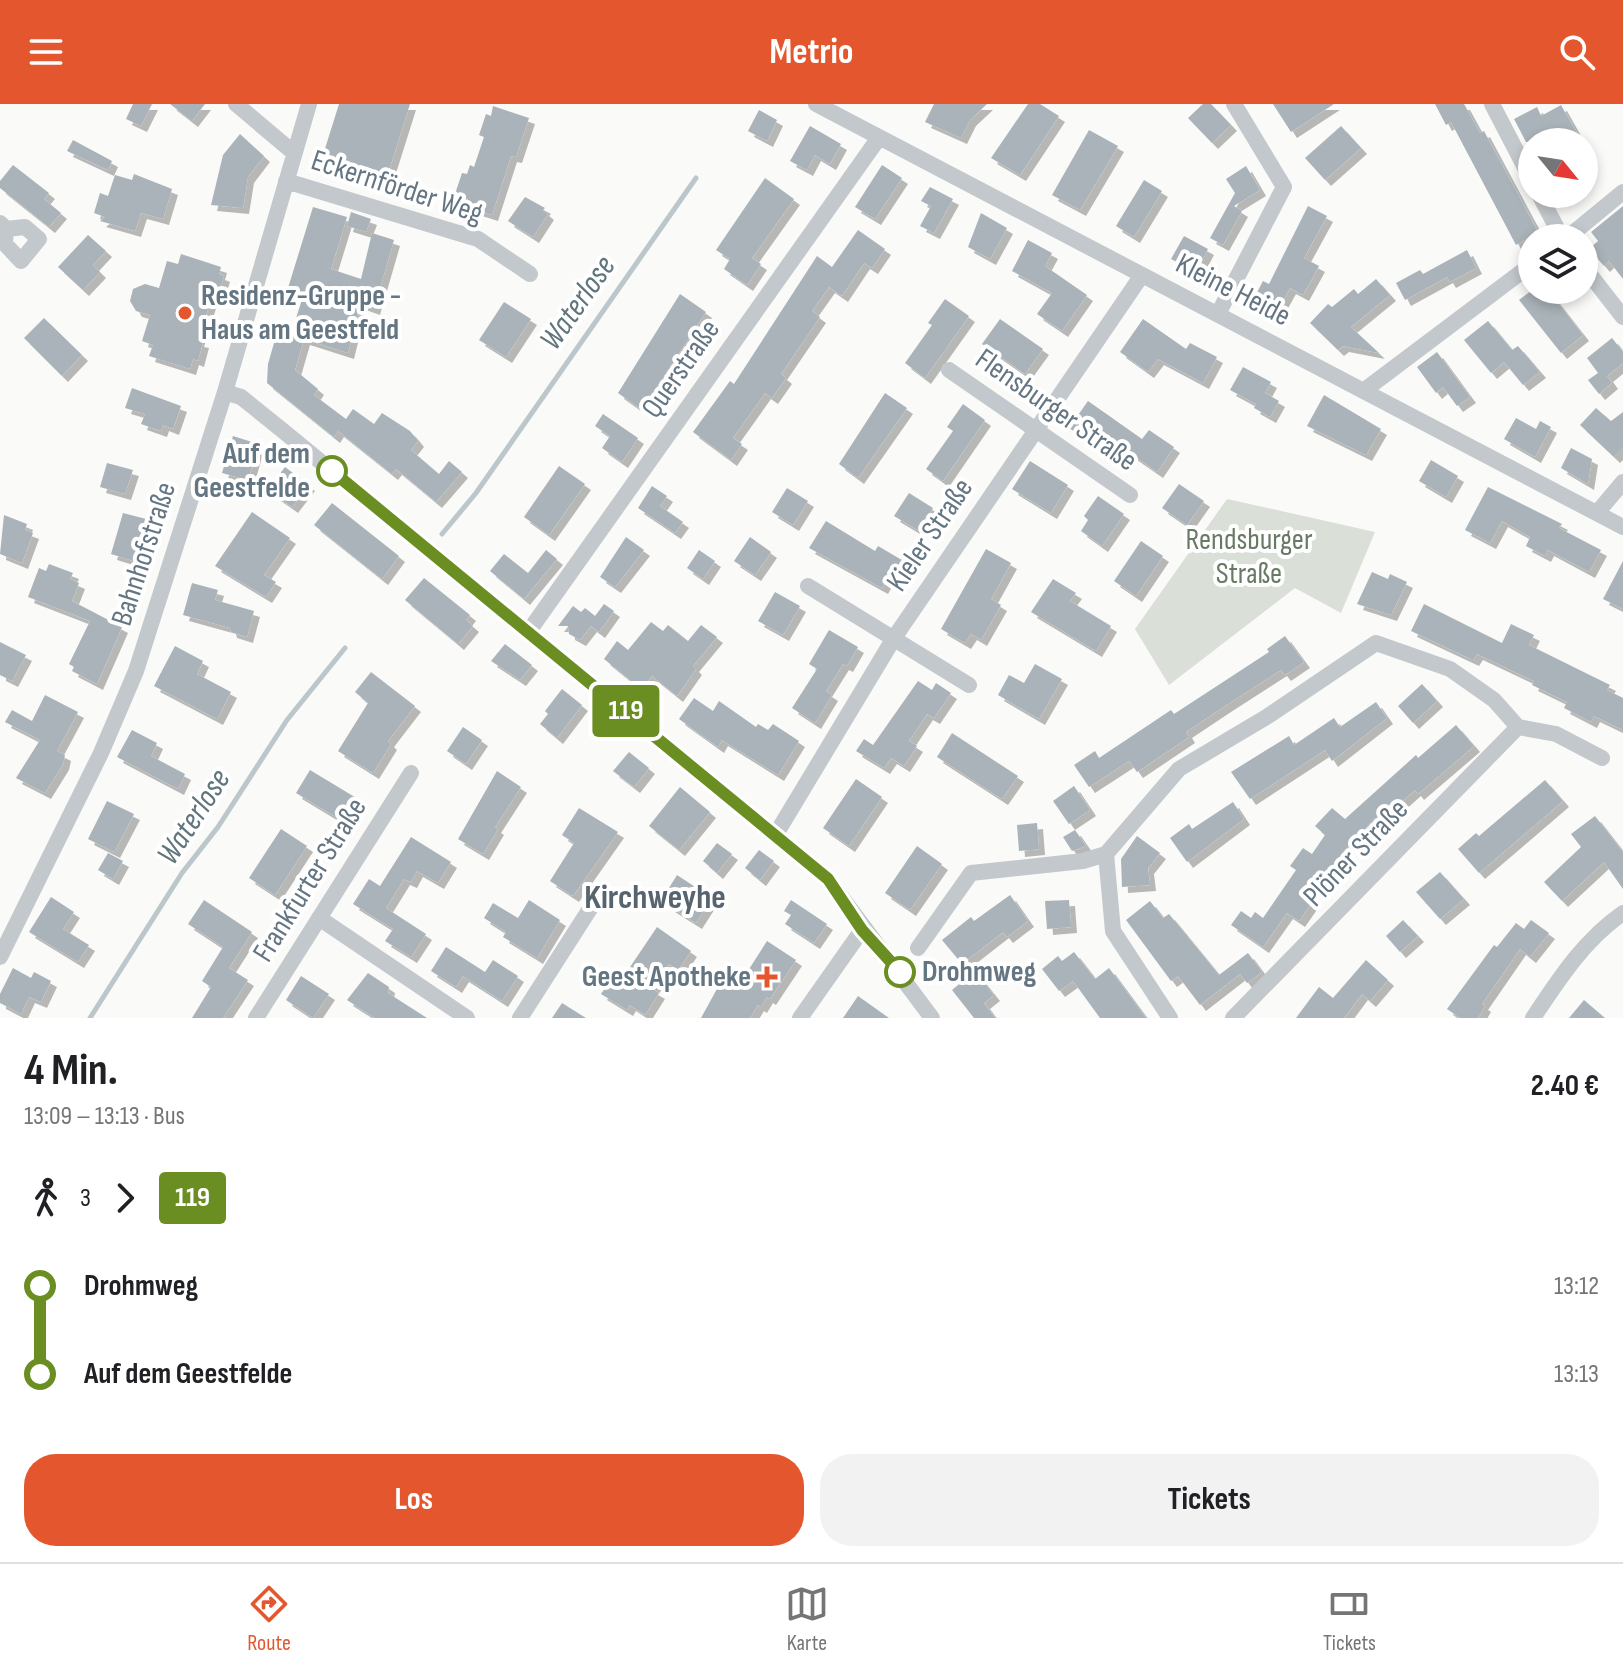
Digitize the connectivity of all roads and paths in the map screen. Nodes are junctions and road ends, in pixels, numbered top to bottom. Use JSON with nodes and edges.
{"nodes":[{"id":1,"x":236,"y":104,"type":"edge"},
{"id":2,"x":309,"y":104,"type":"edge"},
{"id":3,"x":1234,"y":104,"type":"edge"},
{"id":4,"x":1492,"y":104,"type":"edge"},
{"id":5,"x":824,"y":106,"type":"edge"},
{"id":6,"x":878,"y":139,"type":"junction"},
{"id":7,"x":294,"y":153,"type":"junction"},
{"id":8,"x":1518,"y":154,"type":"edge"},
{"id":9,"x":286,"y":181,"type":"junction"},
{"id":10,"x":1623,"y":192,"type":"edge"},
{"id":11,"x":1582,"y":224,"type":"edge"},
{"id":12,"x":530,"y":274,"type":"dead end"},
{"id":13,"x":1142,"y":275,"type":"junction"},
{"id":14,"x":1518,"y":275,"type":"edge"},
{"id":15,"x":1598,"y":285,"type":"edge"},
{"id":16,"x":1218,"y":314,"type":"junction"},
{"id":17,"x":1623,"y":317,"type":"edge"},
{"id":18,"x":949,"y":370,"type":"dead end"},
{"id":19,"x":1366,"y":389,"type":"junction"},
{"id":20,"x":225,"y":392,"type":"junction"},
{"id":21,"x":1035,"y":430,"type":"junction"},
{"id":22,"x":1623,"y":482,"type":"edge"},
{"id":23,"x":1130,"y":495,"type":"dead end"},
{"id":24,"x":1597,"y":513,"type":"junction"},
{"id":25,"x":1623,"y":527,"type":"edge"},
{"id":26,"x":808,"y":586,"type":"dead end"},
{"id":27,"x":529,"y":631,"type":"junction"},
{"id":28,"x":894,"y":638,"type":"junction"},
{"id":29,"x":969,"y":685,"type":"dead end"},
{"id":30,"x":1518,"y":727,"type":"junction"},
{"id":31,"x":1602,"y":758,"type":"dead end"},
{"id":32,"x":411,"y":773,"type":"dead end"},
{"id":33,"x":776,"y":834,"type":"junction"},
{"id":34,"x":1106,"y":854,"type":"junction"},
{"id":35,"x":602,"y":890,"type":"dead end"},
{"id":36,"x":1623,"y":913,"type":"edge"},
{"id":37,"x":319,"y":918,"type":"junction"},
{"id":38,"x":862,"y":930,"type":"junction"},
{"id":39,"x":918,"y":948,"type":"dead end"},
{"id":40,"x":0,"y":957,"type":"edge"},
{"id":41,"x":256,"y":1018,"type":"edge"},
{"id":42,"x":467,"y":1018,"type":"edge"},
{"id":43,"x":520,"y":1018,"type":"edge"},
{"id":44,"x":800,"y":1018,"type":"edge"},
{"id":45,"x":932,"y":1018,"type":"edge"},
{"id":46,"x":1170,"y":1018,"type":"edge"},
{"id":47,"x":1233,"y":1018,"type":"edge"},
{"id":48,"x":1533,"y":1018,"type":"edge"}],
"edges":[{"from":1,"to":7,"type":"street"},
{"from":2,"to":7,"type":"street","name":"Bahnhofstraße"},
{"from":3,"to":16,"type":"street"},
{"from":4,"to":8,"type":"street"},
{"from":5,"to":6,"type":"street","name":"Kleine Heide"},
{"from":6,"to":13,"type":"street","name":"Kleine Heide"},
{"from":6,"to":27,"type":"street","name":"Querstraße"},
{"from":7,"to":9,"type":"street","name":"Bahnhofstraße"},
{"from":9,"to":12,"type":"street","name":"Eckernförder Weg"},
{"from":9,"to":20,"type":"street","name":"Bahnhofstraße"},
{"from":10,"to":11,"type":"street"},
{"from":13,"to":16,"type":"street","name":"Kleine Heide"},
{"from":13,"to":21,"type":"street","name":"Kieler Straße"},
{"from":14,"to":19,"type":"street"},
{"from":15,"to":17,"type":"street"},
{"from":16,"to":19,"type":"street","name":"Kleine Heide"},
{"from":18,"to":21,"type":"street","name":"Flensburger Straße"},
{"from":19,"to":24,"type":"street","name":"Kleine Heide"},
{"from":20,"to":27,"type":"street"},
{"from":20,"to":40,"type":"street","name":"Bahnhofstraße"},
{"from":21,"to":23,"type":"street","name":"Flensburger Straße"},
{"from":21,"to":28,"type":"street","name":"Kieler Straße"},
{"from":22,"to":24,"type":"street"},
{"from":24,"to":25,"type":"street","name":"Kleine Heide"},
{"from":26,"to":28,"type":"street"},
{"from":27,"to":33,"type":"street"},
{"from":28,"to":29,"type":"street"},
{"from":28,"to":33,"type":"street","name":"Kieler Straße"},
{"from":30,"to":31,"type":"street"},
{"from":30,"to":34,"type":"street"},
{"from":30,"to":47,"type":"street","name":"Plöner Straße"},
{"from":32,"to":37,"type":"street","name":"Frankfurter Straße"},
{"from":33,"to":38,"type":"street"},
{"from":34,"to":39,"type":"street"},
{"from":34,"to":46,"type":"street"},
{"from":35,"to":43,"type":"street"},
{"from":36,"to":48,"type":"street"},
{"from":37,"to":41,"type":"street","name":"Frankfurter Straße"},
{"from":37,"to":42,"type":"street"},
{"from":38,"to":44,"type":"street"},
{"from":38,"to":45,"type":"street"}]}
